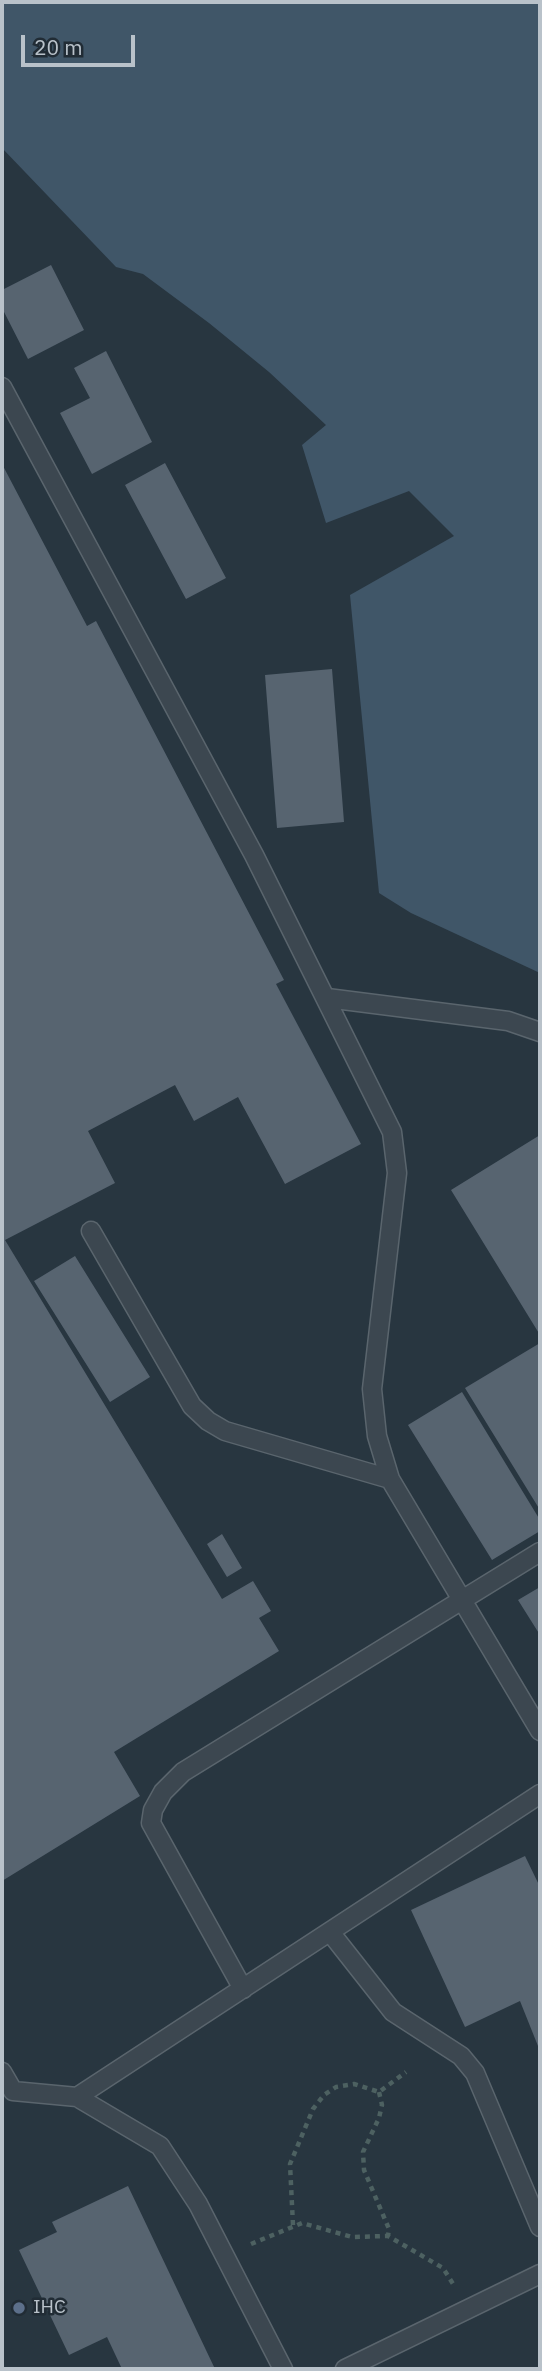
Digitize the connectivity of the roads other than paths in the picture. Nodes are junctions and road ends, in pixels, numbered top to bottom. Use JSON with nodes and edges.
{"nodes":[{"id":1,"x":2,"y":387,"type":"edge"},
{"id":2,"x":327,"y":998,"type":"junction"},
{"id":3,"x":540,"y":1032,"type":"edge"},
{"id":4,"x":91,"y":1231,"type":"dead end"},
{"id":5,"x":390,"y":1479,"type":"junction"},
{"id":6,"x":540,"y":1552,"type":"edge"},
{"id":7,"x":462,"y":1600,"type":"junction"},
{"id":8,"x":540,"y":1731,"type":"edge"},
{"id":9,"x":540,"y":1794,"type":"edge"},
{"id":10,"x":331,"y":1933,"type":"junction"},
{"id":11,"x":243,"y":1989,"type":"junction"},
{"id":12,"x":2,"y":2072,"type":"edge"},
{"id":13,"x":7,"y":2094,"type":"edge"},
{"id":14,"x":77,"y":2097,"type":"junction"},
{"id":15,"x":540,"y":2227,"type":"edge"},
{"id":16,"x":540,"y":2274,"type":"edge"},
{"id":17,"x":283,"y":2369,"type":"edge"},
{"id":18,"x":345,"y":2369,"type":"edge"}],
"edges":[{"from":1,"to":2,"type":"lane"},
{"from":2,"to":3,"type":"lane"},
{"from":2,"to":5,"type":"lane"},
{"from":4,"to":5,"type":"lane"},
{"from":5,"to":7,"type":"lane"},
{"from":6,"to":7,"type":"lane"},
{"from":7,"to":8,"type":"lane"},
{"from":7,"to":11,"type":"lane"},
{"from":9,"to":10,"type":"lane"},
{"from":10,"to":11,"type":"lane"},
{"from":10,"to":15,"type":"lane"},
{"from":11,"to":14,"type":"lane"},
{"from":12,"to":13,"type":"lane"},
{"from":13,"to":14,"type":"lane"},
{"from":14,"to":17,"type":"lane"},
{"from":16,"to":18,"type":"lane"}]}
